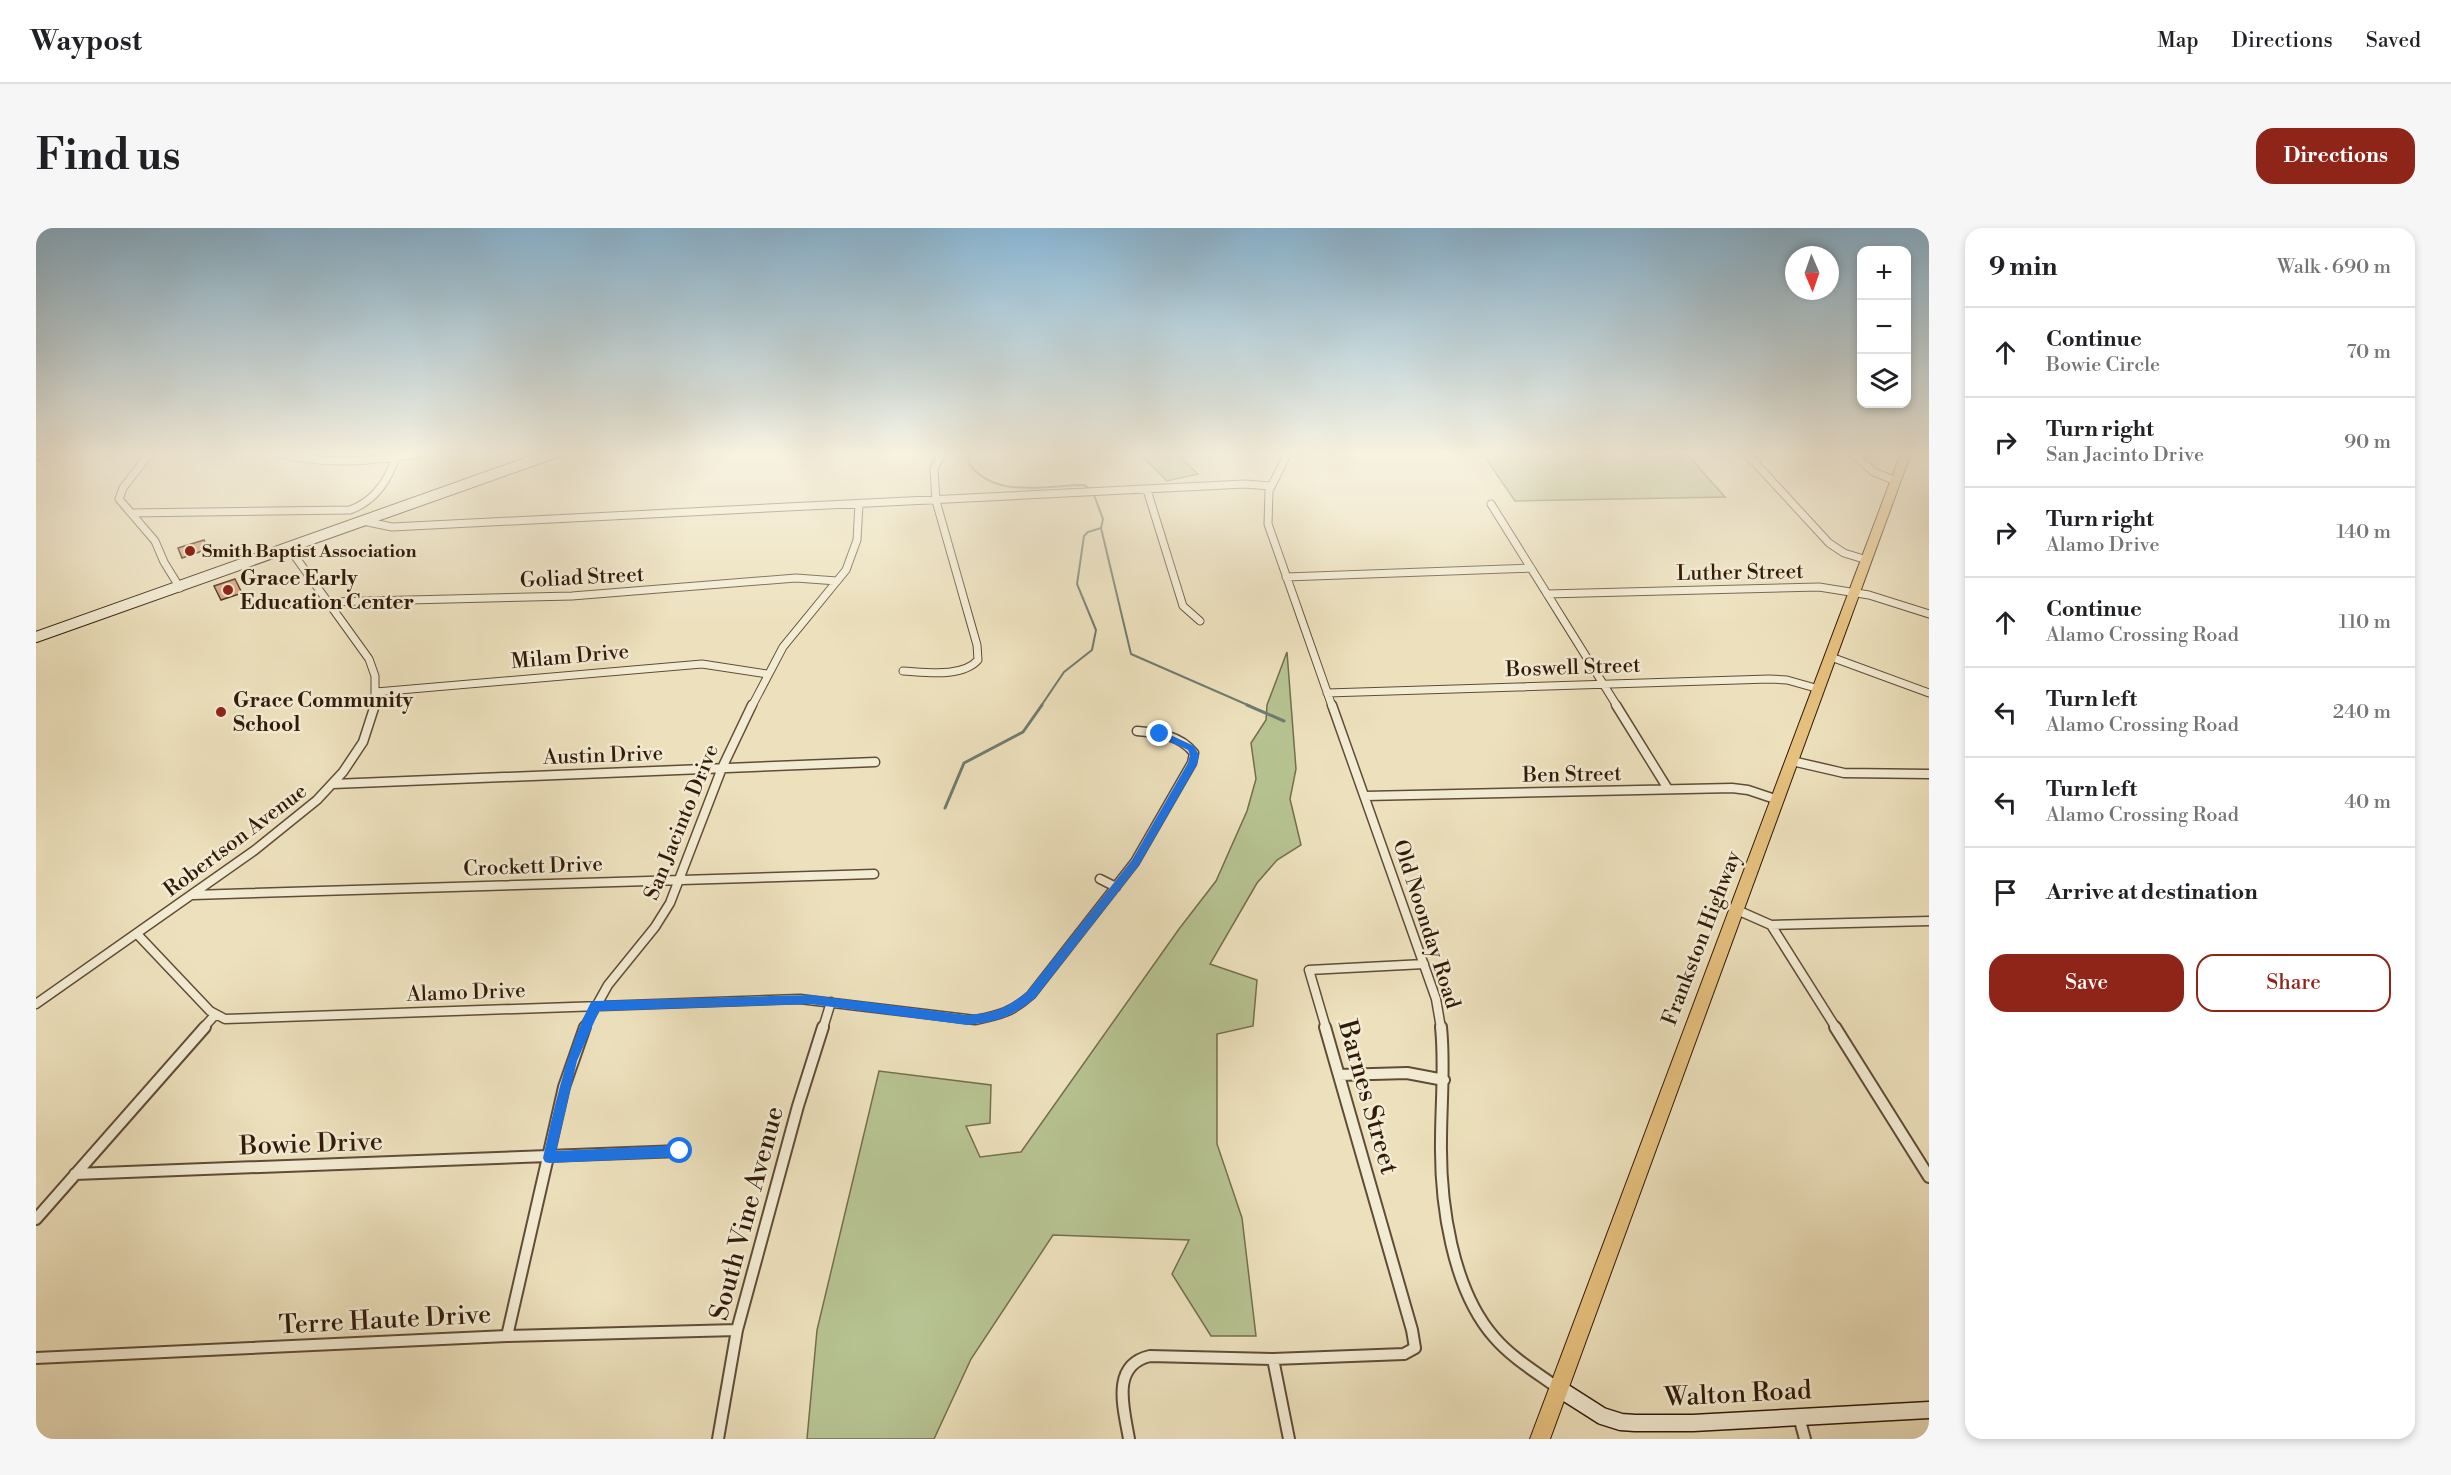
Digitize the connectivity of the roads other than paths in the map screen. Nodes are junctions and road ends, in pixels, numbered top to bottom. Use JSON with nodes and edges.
{"nodes":[{"id":1,"x":128,"y":510,"type":"edge"},
{"id":2,"x":352,"y":510,"type":"edge"},
{"id":3,"x":395,"y":510,"type":"edge"},
{"id":4,"x":747,"y":510,"type":"edge"},
{"id":5,"x":858,"y":510,"type":"edge"},
{"id":6,"x":938,"y":510,"type":"edge"},
{"id":7,"x":1153,"y":510,"type":"edge"},
{"id":8,"x":1267,"y":510,"type":"edge"},
{"id":9,"x":1494,"y":510,"type":"edge"},
{"id":10,"x":1797,"y":510,"type":"edge"},
{"id":11,"x":1886,"y":510,"type":"edge"},
{"id":12,"x":131,"y":513,"type":"junction"},
{"id":13,"x":363,"y":521,"type":"junction"},
{"id":14,"x":290,"y":548,"type":"junction"},
{"id":15,"x":1867,"y":561,"type":"junction"},
{"id":16,"x":1531,"y":568,"type":"junction"},
{"id":17,"x":1286,"y":577,"type":"junction"},
{"id":18,"x":837,"y":581,"type":"junction"},
{"id":19,"x":180,"y":588,"type":"junction"},
{"id":20,"x":1855,"y":592,"type":"junction"},
{"id":21,"x":1547,"y":594,"type":"junction"},
{"id":22,"x":328,"y":602,"type":"junction"},
{"id":23,"x":1929,"y":614,"type":"edge"},
{"id":24,"x":1200,"y":621,"type":"dead end"},
{"id":25,"x":36,"y":637,"type":"edge"},
{"id":26,"x":1831,"y":657,"type":"junction"},
{"id":27,"x":903,"y":671,"type":"dead end"},
{"id":28,"x":767,"y":674,"type":"junction"},
{"id":29,"x":1603,"y":684,"type":"junction"},
{"id":30,"x":1819,"y":689,"type":"junction"},
{"id":31,"x":376,"y":692,"type":"junction"},
{"id":32,"x":1327,"y":693,"type":"junction"},
{"id":33,"x":1929,"y":693,"type":"edge"},
{"id":34,"x":1137,"y":731,"type":"dead end"},
{"id":35,"x":875,"y":762,"type":"dead end"},
{"id":36,"x":1792,"y":762,"type":"junction"},
{"id":37,"x":722,"y":768,"type":"junction"},
{"id":38,"x":1929,"y":774,"type":"edge"},
{"id":39,"x":333,"y":784,"type":"junction"},
{"id":40,"x":1668,"y":789,"type":"junction"},
{"id":41,"x":1365,"y":796,"type":"junction"},
{"id":42,"x":1778,"y":800,"type":"junction"},
{"id":43,"x":874,"y":874,"type":"dead end"},
{"id":44,"x":1100,"y":879,"type":"dead end"},
{"id":45,"x":681,"y":880,"type":"junction"},
{"id":46,"x":1116,"y":887,"type":"junction"},
{"id":47,"x":193,"y":895,"type":"junction"},
{"id":48,"x":1737,"y":910,"type":"junction"},
{"id":49,"x":1929,"y":921,"type":"edge"},
{"id":50,"x":1771,"y":925,"type":"junction"},
{"id":51,"x":138,"y":935,"type":"junction"},
{"id":52,"x":1424,"y":964,"type":"junction"},
{"id":53,"x":831,"y":1002,"type":"junction"},
{"id":54,"x":36,"y":1004,"type":"edge"},
{"id":55,"x":595,"y":1006,"type":"junction"},
{"id":56,"x":215,"y":1015,"type":"junction"},
{"id":57,"x":1339,"y":1075,"type":"junction"},
{"id":58,"x":1444,"y":1080,"type":"junction"},
{"id":59,"x":680,"y":1151,"type":"dead end"},
{"id":60,"x":549,"y":1158,"type":"junction"},
{"id":61,"x":1928,"y":1173,"type":"edge"},
{"id":62,"x":75,"y":1174,"type":"junction"},
{"id":63,"x":36,"y":1219,"type":"edge"},
{"id":64,"x":737,"y":1330,"type":"junction"},
{"id":65,"x":507,"y":1336,"type":"junction"},
{"id":66,"x":36,"y":1358,"type":"edge"},
{"id":67,"x":1273,"y":1359,"type":"junction"},
{"id":68,"x":1558,"y":1388,"type":"junction"},
{"id":69,"x":1929,"y":1410,"type":"edge"},
{"id":70,"x":1799,"y":1416,"type":"junction"},
{"id":71,"x":718,"y":1439,"type":"edge"},
{"id":72,"x":1129,"y":1439,"type":"edge"},
{"id":73,"x":1289,"y":1439,"type":"edge"},
{"id":74,"x":1540,"y":1439,"type":"edge"},
{"id":75,"x":1805,"y":1439,"type":"edge"}],
"edges":[{"from":1,"to":12,"type":"street"},
{"from":2,"to":12,"type":"street"},
{"from":3,"to":13,"type":"main road"},
{"from":4,"to":13,"type":"street"},
{"from":5,"to":18,"type":"street","name":"San Jacinto Drive"},
{"from":6,"to":27,"type":"street"},
{"from":7,"to":24,"type":"street"},
{"from":8,"to":17,"type":"street","name":"Old Noonday Road"},
{"from":9,"to":16,"type":"street"},
{"from":10,"to":15,"type":"street"},
{"from":11,"to":15,"type":"main road","name":"Frankston Highway"},
{"from":12,"to":19,"type":"street"},
{"from":13,"to":14,"type":"main road"},
{"from":14,"to":19,"type":"main road"},
{"from":14,"to":22,"type":"street","name":"Robertson Avenue"},
{"from":15,"to":20,"type":"main road","name":"Frankston Highway"},
{"from":16,"to":17,"type":"street"},
{"from":16,"to":21,"type":"street"},
{"from":17,"to":32,"type":"street","name":"Old Noonday Road"},
{"from":18,"to":22,"type":"street","name":"Goliad Street"},
{"from":18,"to":28,"type":"street","name":"San Jacinto Drive"},
{"from":19,"to":25,"type":"main road"},
{"from":20,"to":21,"type":"street","name":"Luther Street"},
{"from":20,"to":23,"type":"street","name":"Luther Street"},
{"from":20,"to":26,"type":"main road","name":"Frankston Highway"},
{"from":21,"to":29,"type":"street"},
{"from":22,"to":31,"type":"street","name":"Robertson Avenue"},
{"from":26,"to":30,"type":"main road","name":"Frankston Highway"},
{"from":26,"to":33,"type":"street"},
{"from":28,"to":31,"type":"street","name":"Milam Drive"},
{"from":28,"to":37,"type":"street","name":"San Jacinto Drive"},
{"from":29,"to":30,"type":"street","name":"Boswell Street"},
{"from":29,"to":32,"type":"street","name":"Boswell Street"},
{"from":29,"to":40,"type":"street"},
{"from":30,"to":36,"type":"main road","name":"Frankston Highway"},
{"from":31,"to":39,"type":"street","name":"Robertson Avenue"},
{"from":32,"to":41,"type":"street","name":"Old Noonday Road"},
{"from":34,"to":46,"type":"street","name":"Alamo Drive"},
{"from":35,"to":37,"type":"street","name":"Austin Drive"},
{"from":36,"to":38,"type":"street"},
{"from":36,"to":42,"type":"main road","name":"Frankston Highway"},
{"from":37,"to":39,"type":"street","name":"Austin Drive"},
{"from":37,"to":45,"type":"street","name":"San Jacinto Drive"},
{"from":39,"to":47,"type":"street","name":"Robertson Avenue"},
{"from":40,"to":41,"type":"street","name":"Ben Street"},
{"from":40,"to":42,"type":"street","name":"Ben Street"},
{"from":41,"to":52,"type":"street","name":"Old Noonday Road"},
{"from":42,"to":48,"type":"main road","name":"Frankston Highway"},
{"from":43,"to":45,"type":"street","name":"Crockett Drive"},
{"from":44,"to":46,"type":"street"},
{"from":45,"to":47,"type":"street","name":"Crockett Drive"},
{"from":45,"to":55,"type":"street","name":"San Jacinto Drive"},
{"from":46,"to":53,"type":"street","name":"Alamo Drive"},
{"from":47,"to":51,"type":"street","name":"Robertson Avenue"},
{"from":48,"to":50,"type":"street"},
{"from":48,"to":68,"type":"main road","name":"Frankston Highway"},
{"from":49,"to":50,"type":"street"},
{"from":50,"to":61,"type":"street"},
{"from":51,"to":54,"type":"street","name":"Robertson Avenue"},
{"from":51,"to":56,"type":"street"},
{"from":52,"to":57,"type":"street","name":"Barnes Street"},
{"from":52,"to":58,"type":"street","name":"Old Noonday Road"},
{"from":53,"to":55,"type":"street","name":"Alamo Drive"},
{"from":53,"to":64,"type":"street","name":"South Vine Avenue"},
{"from":55,"to":56,"type":"street","name":"Alamo Drive"},
{"from":55,"to":60,"type":"street","name":"San Jacinto Drive"},
{"from":56,"to":62,"type":"street"},
{"from":57,"to":58,"type":"street"},
{"from":57,"to":67,"type":"street","name":"Barnes Street"},
{"from":58,"to":68,"type":"street","name":"Old Noonday Road"},
{"from":59,"to":60,"type":"street","name":"Bowie Drive"},
{"from":60,"to":62,"type":"street","name":"Bowie Drive"},
{"from":60,"to":65,"type":"street","name":"San Jacinto Drive"},
{"from":62,"to":63,"type":"street"},
{"from":64,"to":65,"type":"street","name":"Terre Haute Drive"},
{"from":64,"to":71,"type":"street","name":"South Vine Avenue"},
{"from":65,"to":66,"type":"street","name":"Terre Haute Drive"},
{"from":67,"to":72,"type":"street"},
{"from":67,"to":73,"type":"street"},
{"from":68,"to":70,"type":"main road","name":"Walton Road"},
{"from":68,"to":74,"type":"main road","name":"Frankston Highway"},
{"from":69,"to":70,"type":"main road","name":"Walton Road"},
{"from":70,"to":75,"type":"street"}]}
